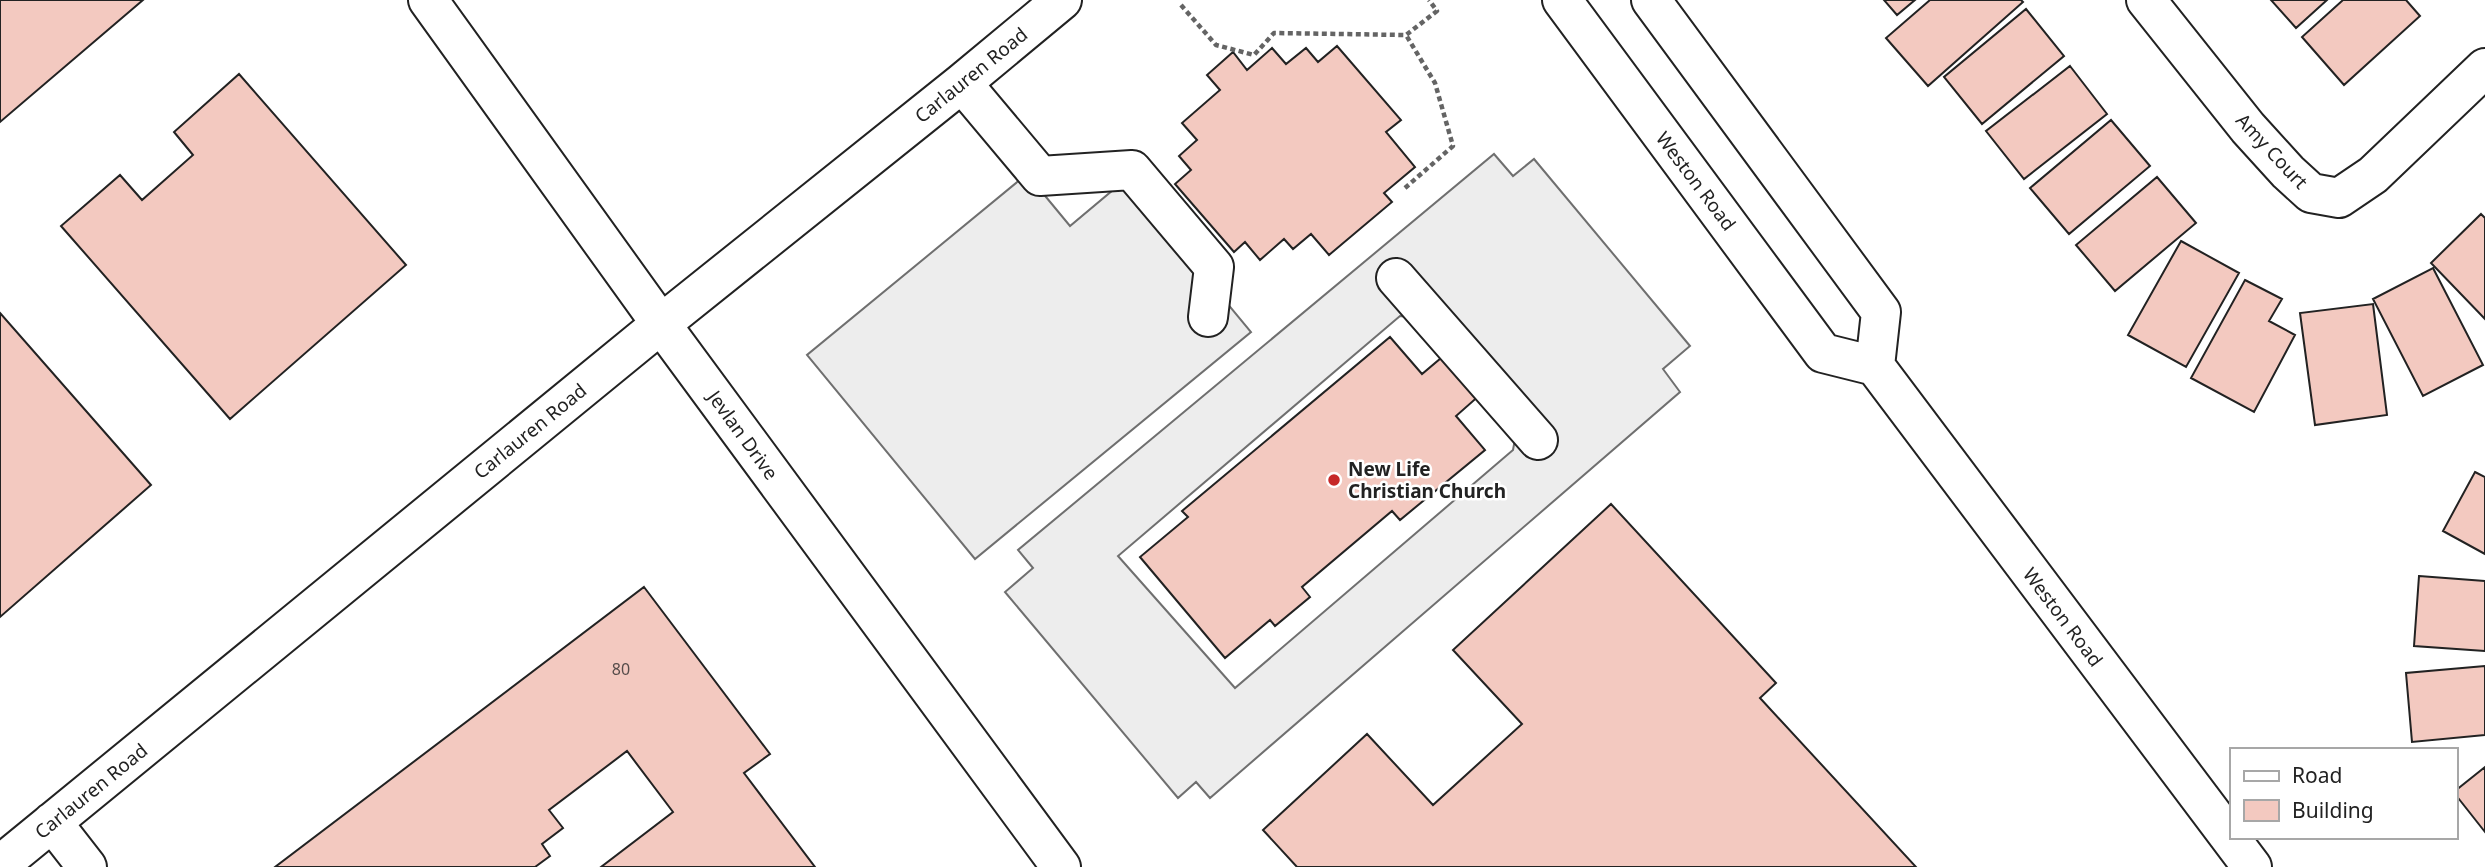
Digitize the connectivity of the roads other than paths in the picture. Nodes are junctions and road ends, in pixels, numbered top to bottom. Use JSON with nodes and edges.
{"nodes":[{"id":1,"x":428,"y":0,"type":"edge"},
{"id":2,"x":1062,"y":0,"type":"edge"},
{"id":3,"x":1562,"y":0,"type":"edge"},
{"id":4,"x":1651,"y":0,"type":"edge"},
{"id":5,"x":2146,"y":0,"type":"edge"},
{"id":6,"x":2485,"y":68,"type":"edge"},
{"id":7,"x":962,"y":83,"type":"junction"},
{"id":8,"x":1396,"y":278,"type":"dead end"},
{"id":9,"x":1208,"y":317,"type":"dead end"},
{"id":10,"x":661,"y":324,"type":"junction"},
{"id":11,"x":1875,"y":366,"type":"junction"},
{"id":12,"x":1538,"y":440,"type":"dead end"},
{"id":13,"x":52,"y":822,"type":"junction"},
{"id":14,"x":2230,"y":838,"type":"edge"},
{"id":15,"x":2231,"y":839,"type":"edge"},
{"id":16,"x":0,"y":865,"type":"edge"},
{"id":17,"x":88,"y":867,"type":"edge"},
{"id":18,"x":1061,"y":867,"type":"edge"},
{"id":19,"x":2252,"y":867,"type":"edge"}],
"edges":[{"from":1,"to":10,"type":"street","name":"Jevlan Drive"},
{"from":2,"to":7,"type":"street","name":"Carlauren Road"},
{"from":3,"to":11,"type":"street","name":"Weston Road"},
{"from":4,"to":11,"type":"street"},
{"from":5,"to":6,"type":"street","name":"Amy Court"},
{"from":7,"to":9,"type":"street"},
{"from":7,"to":10,"type":"street","name":"Carlauren Road"},
{"from":8,"to":12,"type":"street"},
{"from":10,"to":13,"type":"street","name":"Carlauren Road"},
{"from":10,"to":18,"type":"street","name":"Jevlan Drive"},
{"from":11,"to":14,"type":"street","name":"Weston Road"},
{"from":13,"to":16,"type":"street","name":"Carlauren Road"},
{"from":13,"to":17,"type":"street"},
{"from":15,"to":19,"type":"street","name":"Weston Road"}]}
